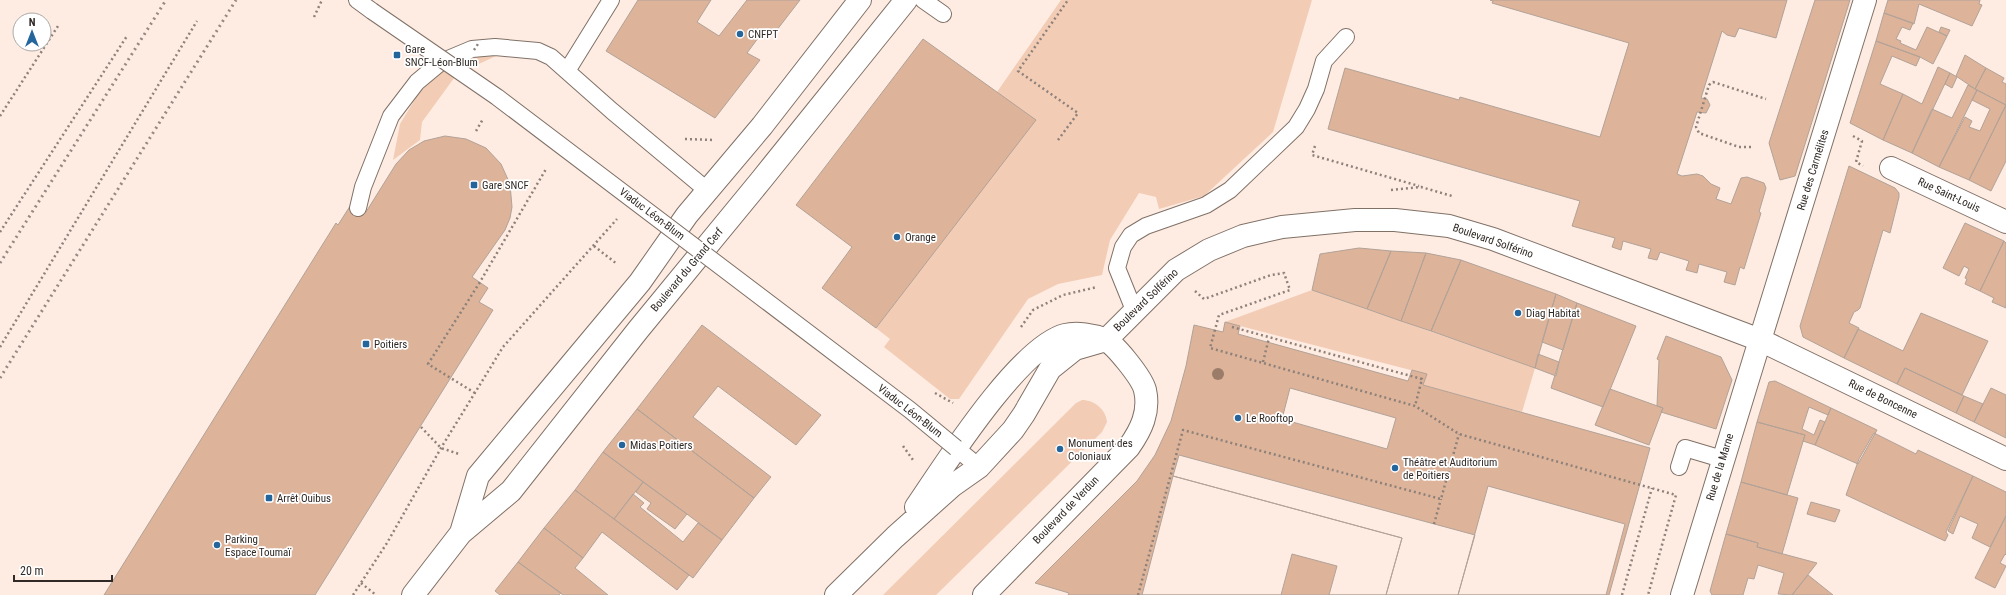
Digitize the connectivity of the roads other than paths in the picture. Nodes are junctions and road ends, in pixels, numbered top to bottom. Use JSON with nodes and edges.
{"nodes":[{"id":1,"x":357,"y":0,"type":"edge"},
{"id":2,"x":611,"y":0,"type":"edge"},
{"id":3,"x":860,"y":0,"type":"edge"},
{"id":4,"x":906,"y":0,"type":"edge"},
{"id":5,"x":923,"y":0,"type":"edge"},
{"id":6,"x":1865,"y":0,"type":"edge"},
{"id":7,"x":943,"y":14,"type":"dead end"},
{"id":8,"x":1346,"y":37,"type":"dead end"},
{"id":9,"x":567,"y":71,"type":"junction"},
{"id":10,"x":1891,"y":168,"type":"dead end"},
{"id":11,"x":708,"y":191,"type":"junction"},
{"id":12,"x":358,"y":208,"type":"dead end"},
{"id":13,"x":2006,"y":222,"type":"edge"},
{"id":14,"x":1134,"y":310,"type":"junction"},
{"id":15,"x":1106,"y":340,"type":"junction"},
{"id":16,"x":1760,"y":340,"type":"junction"},
{"id":17,"x":956,"y":448,"type":"junction"},
{"id":18,"x":1722,"y":459,"type":"junction"},
{"id":19,"x":2006,"y":459,"type":"edge"},
{"id":20,"x":979,"y":467,"type":"junction"},
{"id":21,"x":1679,"y":467,"type":"dead end"},
{"id":22,"x":461,"y":533,"type":"junction"},
{"id":23,"x":895,"y":537,"type":"junction"},
{"id":24,"x":413,"y":595,"type":"edge"},
{"id":25,"x":836,"y":595,"type":"edge"},
{"id":26,"x":984,"y":595,"type":"edge"},
{"id":27,"x":1682,"y":595,"type":"edge"}],
"edges":[{"from":1,"to":17,"type":"lane","name":"Viaduc Léon-Blum","bridge":true},
{"from":2,"to":9,"type":"lane"},
{"from":3,"to":11,"type":"street","name":"Boulevard du Grand Cerf"},
{"from":4,"to":22,"type":"street","name":"Boulevard du Grand Cerf"},
{"from":5,"to":7,"type":"lane"},
{"from":6,"to":16,"type":"street","name":"Rue des Carmélites"},
{"from":8,"to":14,"type":"lane"},
{"from":9,"to":11,"type":"lane"},
{"from":9,"to":12,"type":"lane"},
{"from":10,"to":13,"type":"street","name":"Rue Saint-Louis"},
{"from":11,"to":22,"type":"street","name":"Boulevard du Grand Cerf"},
{"from":14,"to":15,"type":"street","name":"Boulevard Solférino"},
{"from":14,"to":16,"type":"street","name":"Boulevard Solférino"},
{"from":15,"to":17,"type":"street","name":"Boulevard Solférino"},
{"from":15,"to":20,"type":"street","name":"Boulevard Solférino"},
{"from":15,"to":26,"type":"street","name":"Boulevard de Verdun"},
{"from":16,"to":18,"type":"street","name":"Rue de la Marne"},
{"from":16,"to":19,"type":"street","name":"Rue de Boncenne"},
{"from":17,"to":20,"type":"lane","name":"Viaduc Léon-Blum"},
{"from":17,"to":23,"type":"street","name":"Boulevard Solférino"},
{"from":18,"to":21,"type":"lane"},
{"from":18,"to":27,"type":"street","name":"Rue de la Marne"},
{"from":20,"to":23,"type":"street","name":"Boulevard Solférino"},
{"from":22,"to":24,"type":"street","name":"Boulevard du Grand Cerf"},
{"from":23,"to":25,"type":"street","name":"Boulevard Solférino"}]}
